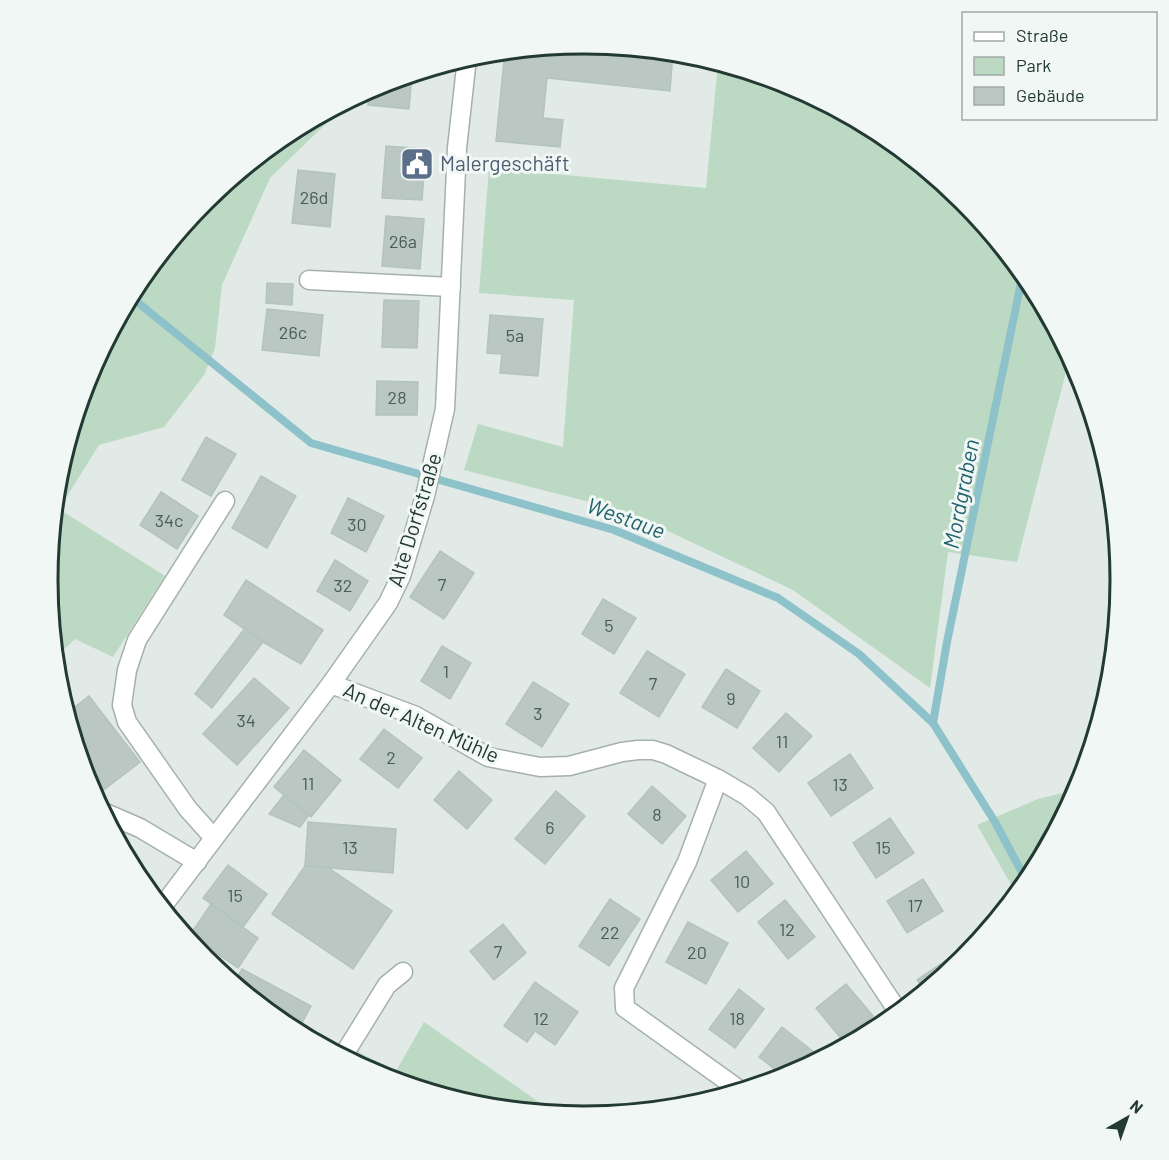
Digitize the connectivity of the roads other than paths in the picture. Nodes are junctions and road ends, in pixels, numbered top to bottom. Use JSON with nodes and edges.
{"nodes":[{"id":1,"x":465,"y":68,"type":"edge"},
{"id":2,"x":309,"y":280,"type":"dead end"},
{"id":3,"x":451,"y":287,"type":"junction"},
{"id":4,"x":225,"y":501,"type":"dead end"},
{"id":5,"x":331,"y":684,"type":"junction"},
{"id":6,"x":717,"y":779,"type":"junction"},
{"id":7,"x":115,"y":817,"type":"edge"},
{"id":8,"x":214,"y":838,"type":"junction"},
{"id":9,"x":197,"y":862,"type":"junction"},
{"id":10,"x":167,"y":900,"type":"edge"},
{"id":11,"x":403,"y":972,"type":"dead end"},
{"id":12,"x":894,"y":1005,"type":"edge"},
{"id":13,"x":347,"y":1049,"type":"edge"},
{"id":14,"x":733,"y":1084,"type":"edge"}],
"edges":[{"from":1,"to":3,"type":"street","name":"Alte Dorfstraße"},
{"from":2,"to":3,"type":"street"},
{"from":3,"to":5,"type":"street","name":"Alte Dorfstraße"},
{"from":4,"to":8,"type":"street"},
{"from":5,"to":6,"type":"street","name":"An der Alten Mühle"},
{"from":5,"to":8,"type":"street","name":"Alte Dorfstraße"},
{"from":6,"to":12,"type":"street","name":"An der Alten Mühle"},
{"from":6,"to":14,"type":"street"},
{"from":7,"to":9,"type":"street"},
{"from":8,"to":9,"type":"street","name":"Alte Dorfstraße"},
{"from":9,"to":10,"type":"street","name":"Alte Dorfstraße"},
{"from":11,"to":13,"type":"street"}]}
